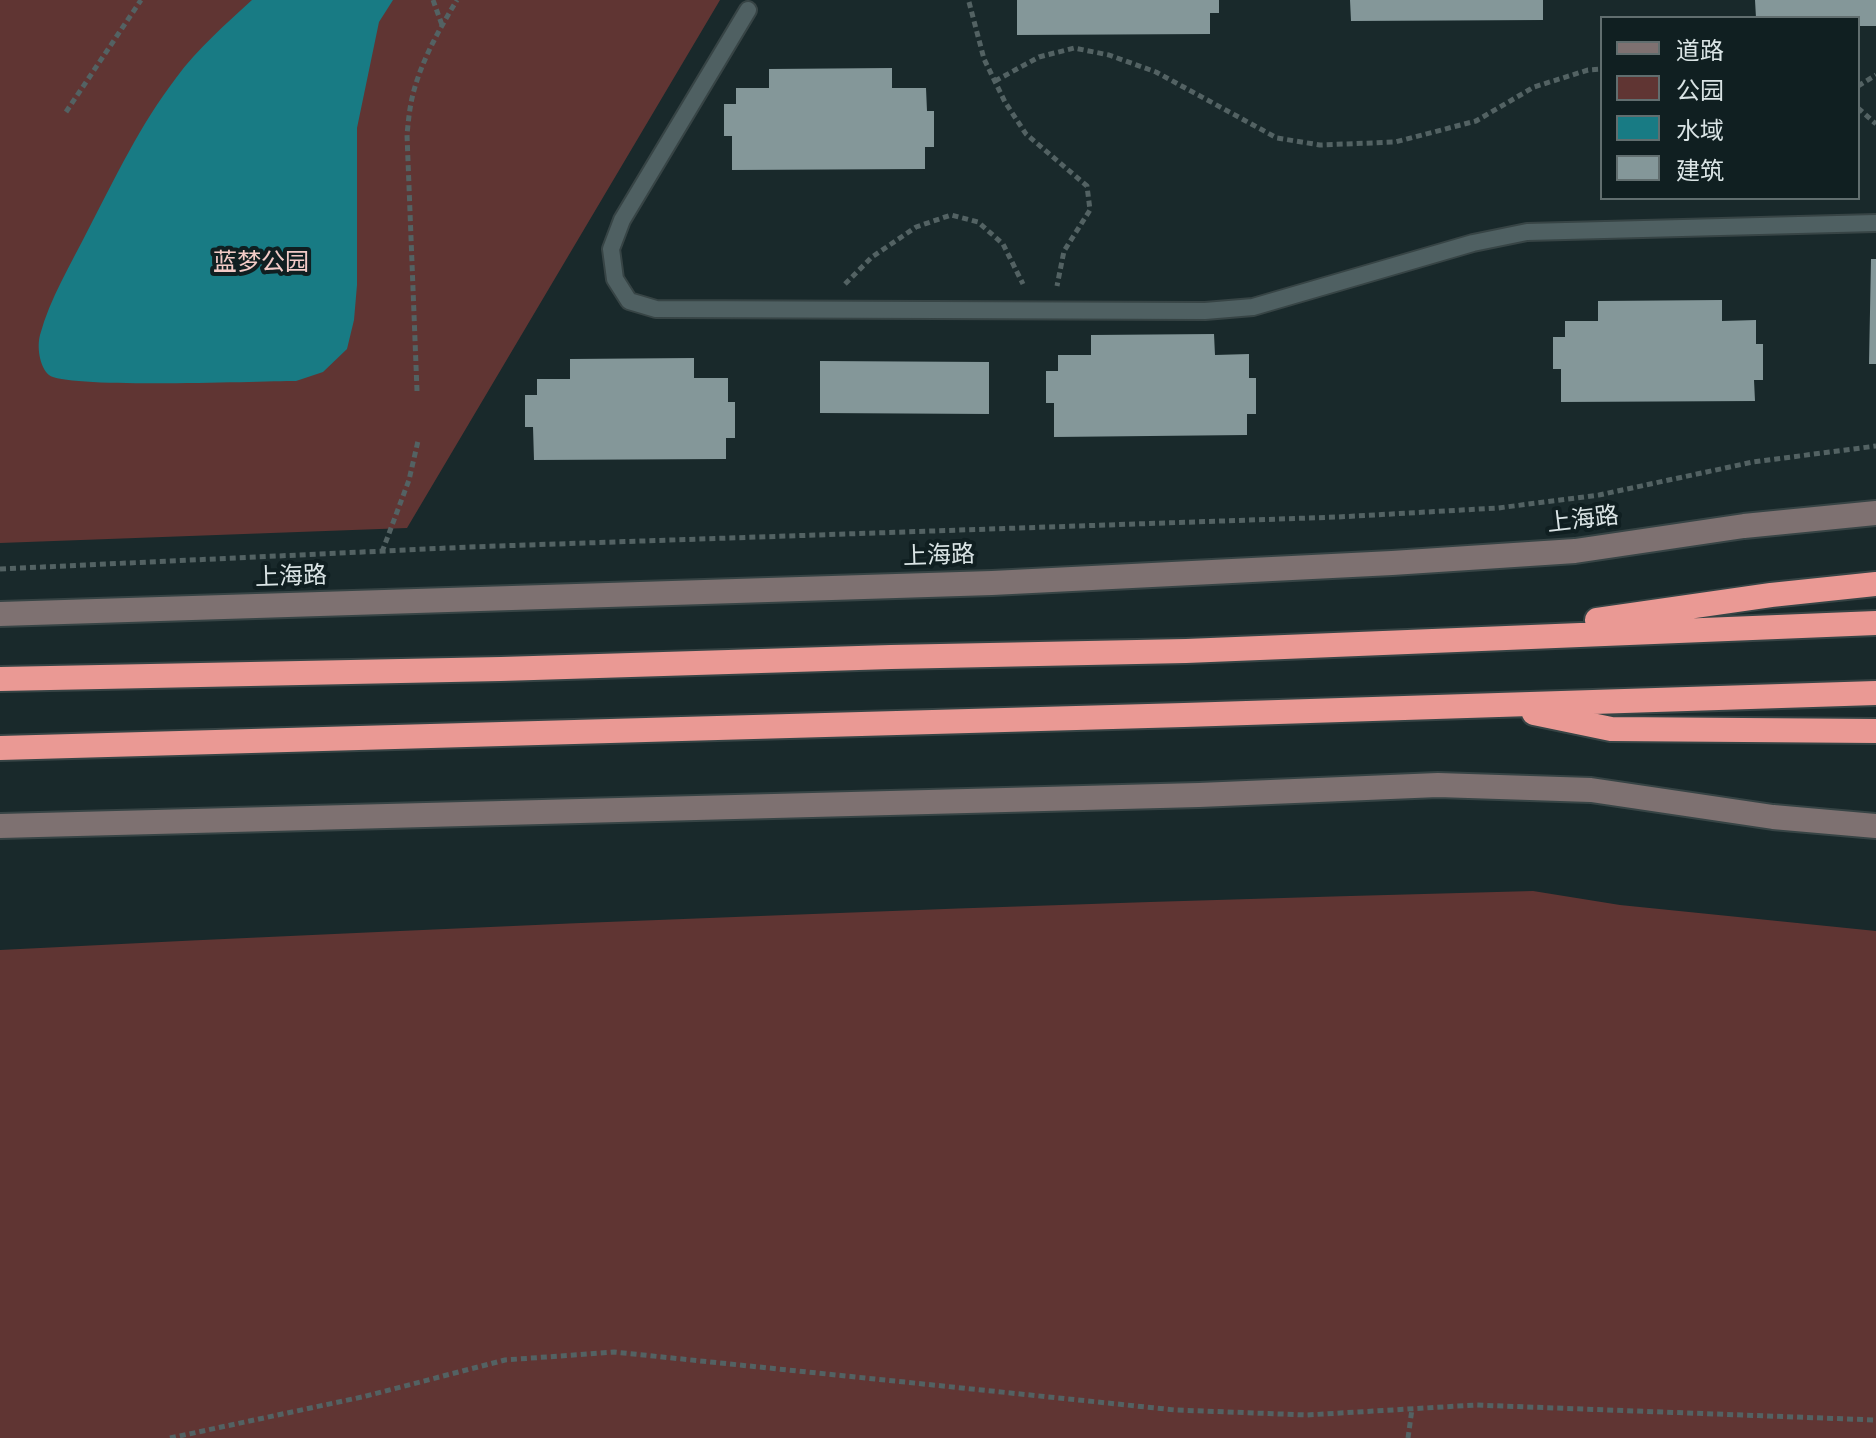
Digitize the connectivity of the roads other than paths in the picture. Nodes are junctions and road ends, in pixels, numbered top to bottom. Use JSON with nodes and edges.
{"nodes":[{"id":1,"x":748,"y":10,"type":"dead end"},
{"id":2,"x":1876,"y":223,"type":"edge"},
{"id":3,"x":1876,"y":513,"type":"edge"},
{"id":4,"x":1876,"y":584,"type":"edge"},
{"id":5,"x":0,"y":614,"type":"edge"},
{"id":6,"x":1876,"y":623,"type":"edge"},
{"id":7,"x":1466,"y":639,"type":"junction"},
{"id":8,"x":0,"y":679,"type":"edge"},
{"id":9,"x":1876,"y":693,"type":"edge"},
{"id":10,"x":1496,"y":705,"type":"junction"},
{"id":11,"x":1876,"y":731,"type":"edge"},
{"id":12,"x":0,"y":748,"type":"edge"},
{"id":13,"x":0,"y":826,"type":"edge"},
{"id":14,"x":1876,"y":826,"type":"edge"}],
"edges":[{"from":1,"to":2,"type":"lane"},
{"from":3,"to":5,"type":"main road","name":"上海路"},
{"from":4,"to":7,"type":"highway"},
{"from":6,"to":7,"type":"highway"},
{"from":7,"to":8,"type":"highway"},
{"from":9,"to":10,"type":"highway"},
{"from":10,"to":11,"type":"highway"},
{"from":10,"to":12,"type":"highway"},
{"from":13,"to":14,"type":"main road"}]}
